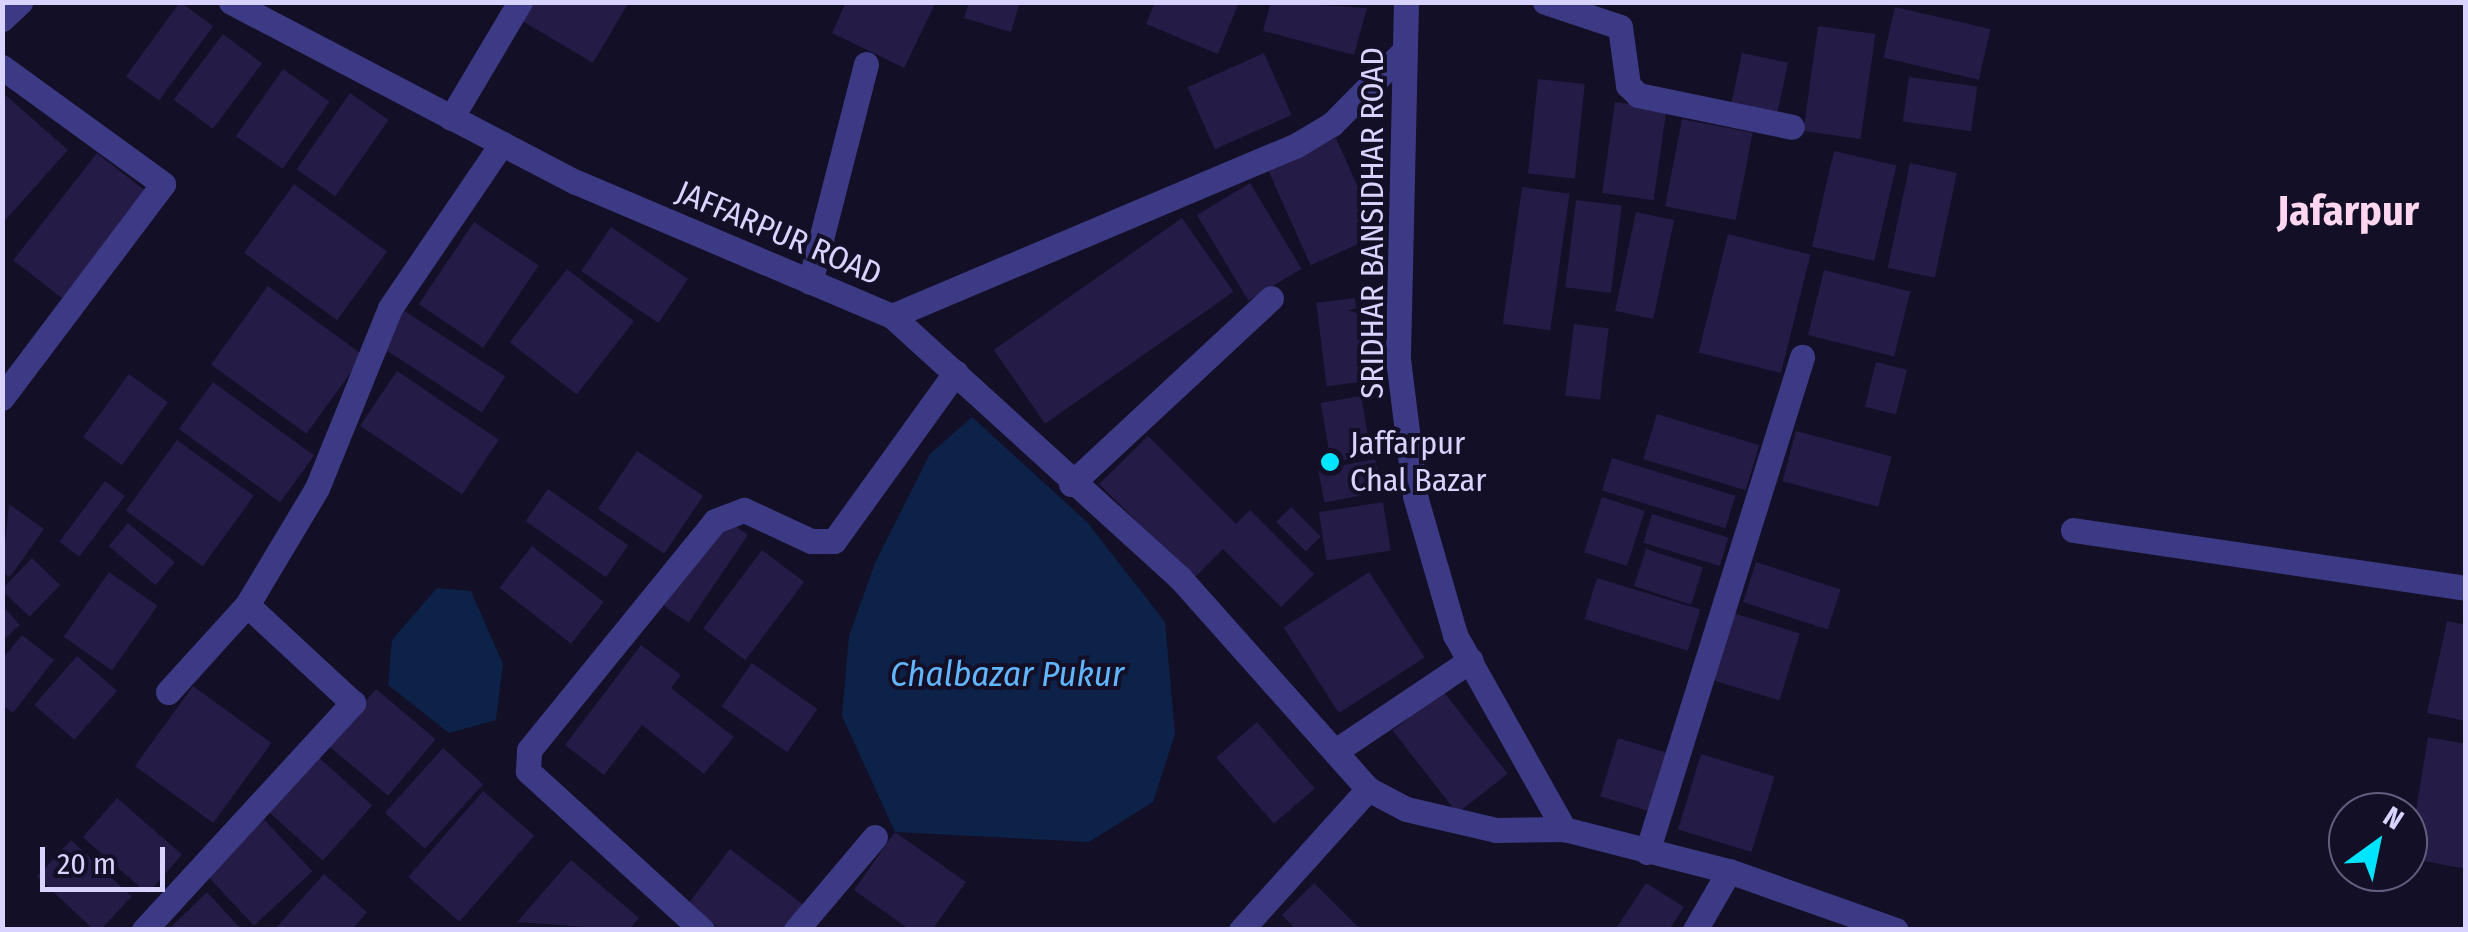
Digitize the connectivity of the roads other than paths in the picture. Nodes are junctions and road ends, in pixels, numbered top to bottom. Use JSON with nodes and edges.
{"nodes":[{"id":1,"x":20,"y":2,"type":"edge"},
{"id":2,"x":231,"y":2,"type":"edge"},
{"id":3,"x":520,"y":2,"type":"edge"},
{"id":4,"x":1406,"y":2,"type":"edge"},
{"id":5,"x":1546,"y":2,"type":"edge"},
{"id":6,"x":2,"y":19,"type":"edge"},
{"id":7,"x":1401,"y":54,"type":"junction"},
{"id":8,"x":866,"y":64,"type":"dead end"},
{"id":9,"x":2,"y":67,"type":"edge"},
{"id":10,"x":450,"y":118,"type":"junction"},
{"id":11,"x":1792,"y":127,"type":"dead end"},
{"id":12,"x":502,"y":143,"type":"junction"},
{"id":13,"x":810,"y":282,"type":"junction"},
{"id":14,"x":1271,"y":298,"type":"dead end"},
{"id":15,"x":892,"y":316,"type":"junction"},
{"id":16,"x":1802,"y":357,"type":"dead end"},
{"id":17,"x":956,"y":372,"type":"junction"},
{"id":18,"x":2,"y":398,"type":"edge"},
{"id":19,"x":1071,"y":484,"type":"junction"},
{"id":20,"x":2073,"y":530,"type":"dead end"},
{"id":21,"x":2466,"y":588,"type":"edge"},
{"id":22,"x":247,"y":605,"type":"junction"},
{"id":23,"x":1471,"y":660,"type":"junction"},
{"id":24,"x":168,"y":692,"type":"dead end"},
{"id":25,"x":1337,"y":750,"type":"junction"},
{"id":26,"x":1368,"y":788,"type":"junction"},
{"id":27,"x":1564,"y":829,"type":"junction"},
{"id":28,"x":875,"y":838,"type":"dead end"},
{"id":29,"x":1647,"y":852,"type":"junction"},
{"id":30,"x":1729,"y":872,"type":"junction"},
{"id":31,"x":144,"y":930,"type":"edge"},
{"id":32,"x":702,"y":930,"type":"edge"},
{"id":33,"x":796,"y":930,"type":"edge"},
{"id":34,"x":1241,"y":930,"type":"edge"},
{"id":35,"x":1695,"y":930,"type":"edge"},
{"id":36,"x":1896,"y":930,"type":"edge"}],
"edges":[{"from":1,"to":6,"type":"street"},
{"from":2,"to":10,"type":"street","name":"JAFFARPUR ROAD"},
{"from":3,"to":10,"type":"street"},
{"from":4,"to":7,"type":"street","name":"SRIDHAR BANSIDHAR ROAD"},
{"from":5,"to":11,"type":"street"},
{"from":7,"to":15,"type":"street","name":"JAFFARPUR ROAD"},
{"from":7,"to":23,"type":"street","name":"SRIDHAR BANSIDHAR ROAD"},
{"from":8,"to":13,"type":"street"},
{"from":9,"to":18,"type":"street"},
{"from":10,"to":12,"type":"street","name":"JAFFARPUR ROAD"},
{"from":12,"to":13,"type":"street","name":"JAFFARPUR ROAD"},
{"from":12,"to":22,"type":"street"},
{"from":13,"to":15,"type":"street","name":"JAFFARPUR ROAD"},
{"from":14,"to":19,"type":"street"},
{"from":15,"to":17,"type":"street"},
{"from":16,"to":29,"type":"street"},
{"from":17,"to":19,"type":"street"},
{"from":17,"to":32,"type":"street"},
{"from":19,"to":25,"type":"street"},
{"from":20,"to":21,"type":"street"},
{"from":22,"to":24,"type":"street"},
{"from":22,"to":31,"type":"street"},
{"from":23,"to":25,"type":"street"},
{"from":23,"to":27,"type":"street","name":"SRIDHAR BANSIDHAR ROAD"},
{"from":25,"to":26,"type":"street"},
{"from":26,"to":27,"type":"street"},
{"from":26,"to":34,"type":"street"},
{"from":27,"to":29,"type":"street"},
{"from":28,"to":33,"type":"street"},
{"from":29,"to":30,"type":"street"},
{"from":30,"to":35,"type":"street"},
{"from":30,"to":36,"type":"street"}]}
